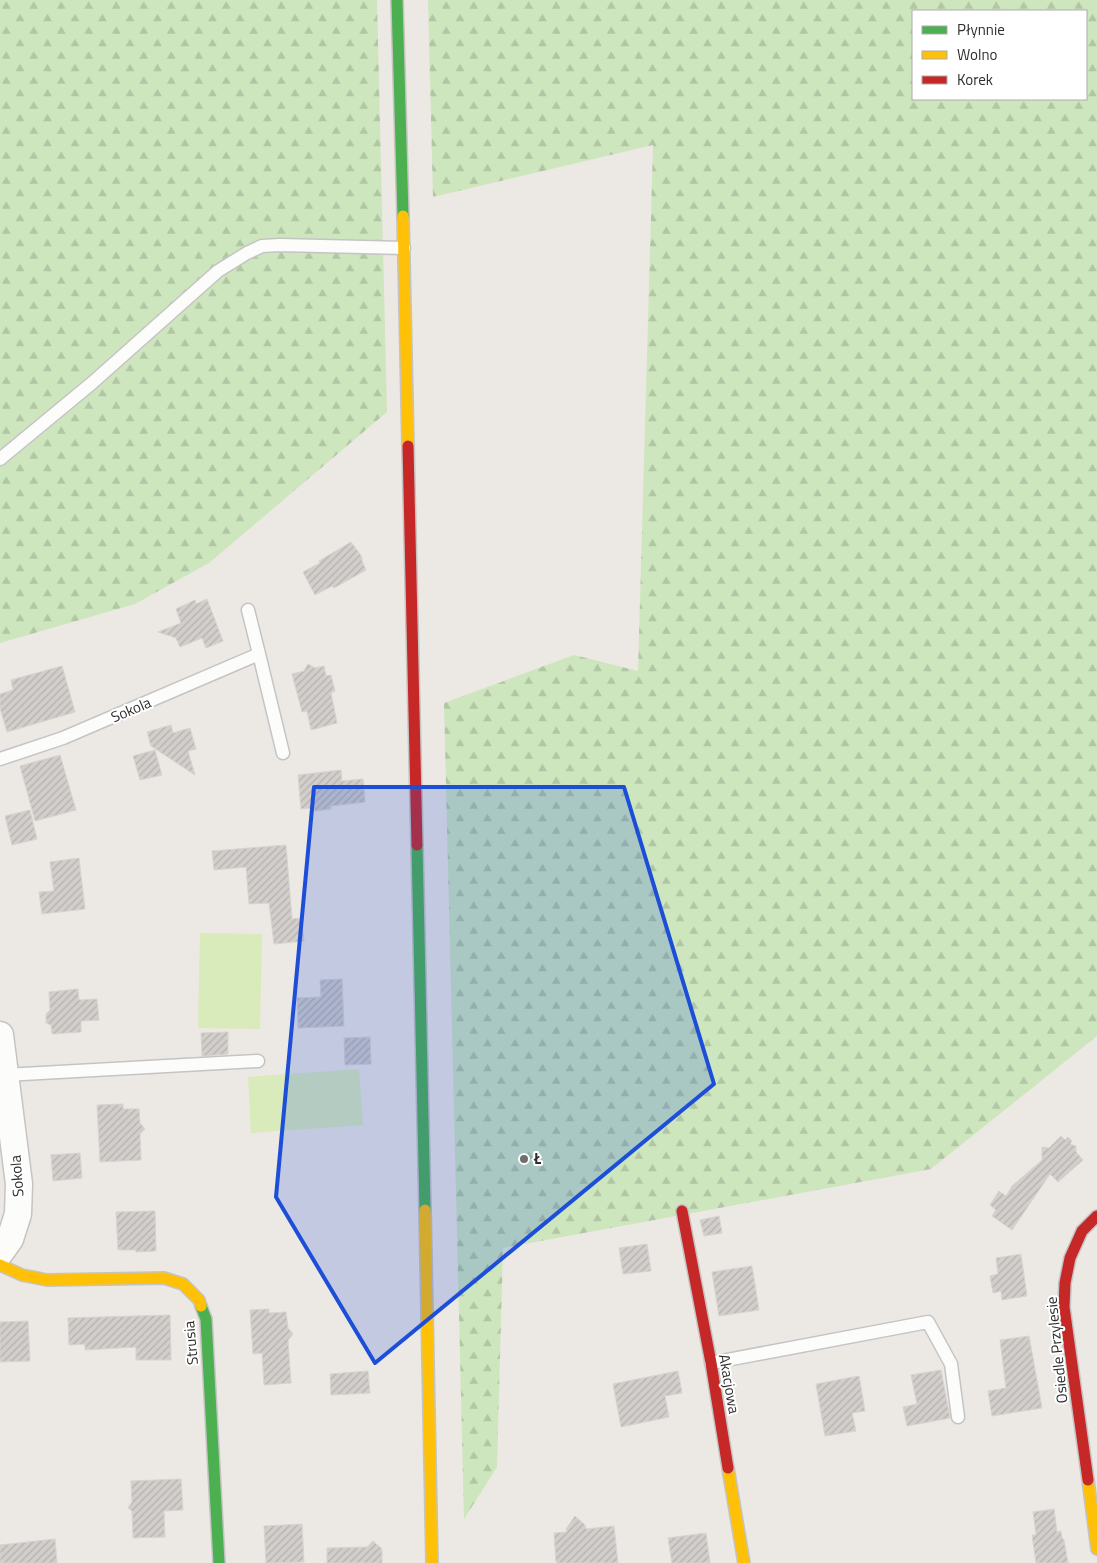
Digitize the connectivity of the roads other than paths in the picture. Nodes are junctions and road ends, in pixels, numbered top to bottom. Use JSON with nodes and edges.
{"nodes":[{"id":1,"x":397,"y":0,"type":"edge"},
{"id":2,"x":404,"y":248,"type":"junction"},
{"id":3,"x":0,"y":459,"type":"edge"},
{"id":4,"x":248,"y":610,"type":"dead end"},
{"id":5,"x":259,"y":654,"type":"junction"},
{"id":6,"x":284,"y":753,"type":"dead end"},
{"id":7,"x":0,"y":758,"type":"edge"},
{"id":8,"x":0,"y":1035,"type":"edge"},
{"id":9,"x":258,"y":1061,"type":"dead end"},
{"id":10,"x":5,"y":1075,"type":"junction"},
{"id":11,"x":682,"y":1211,"type":"dead end"},
{"id":12,"x":1097,"y":1216,"type":"edge"},
{"id":13,"x":0,"y":1253,"type":"edge"},
{"id":14,"x":0,"y":1265,"type":"edge"},
{"id":15,"x":711,"y":1363,"type":"junction"},
{"id":16,"x":958,"y":1417,"type":"dead end"},
{"id":17,"x":1097,"y":1549,"type":"edge"},
{"id":18,"x":220,"y":1563,"type":"edge"},
{"id":19,"x":432,"y":1563,"type":"edge"},
{"id":20,"x":744,"y":1563,"type":"edge"}],
"edges":[{"from":1,"to":2,"type":"main road"},
{"from":2,"to":3,"type":"lane"},
{"from":2,"to":19,"type":"main road"},
{"from":4,"to":5,"type":"lane"},
{"from":5,"to":6,"type":"lane"},
{"from":5,"to":7,"type":"lane","name":"Sokola"},
{"from":8,"to":10,"type":"street","name":"Sokola"},
{"from":9,"to":10,"type":"lane"},
{"from":10,"to":13,"type":"street","name":"Sokola"},
{"from":11,"to":15,"type":"main road","name":"Akacjowa"},
{"from":12,"to":17,"type":"main road","name":"Osiedle Przylesie"},
{"from":14,"to":18,"type":"main road","name":"Strusia"},
{"from":15,"to":16,"type":"lane"},
{"from":15,"to":20,"type":"main road","name":"Akacjowa"}]}
